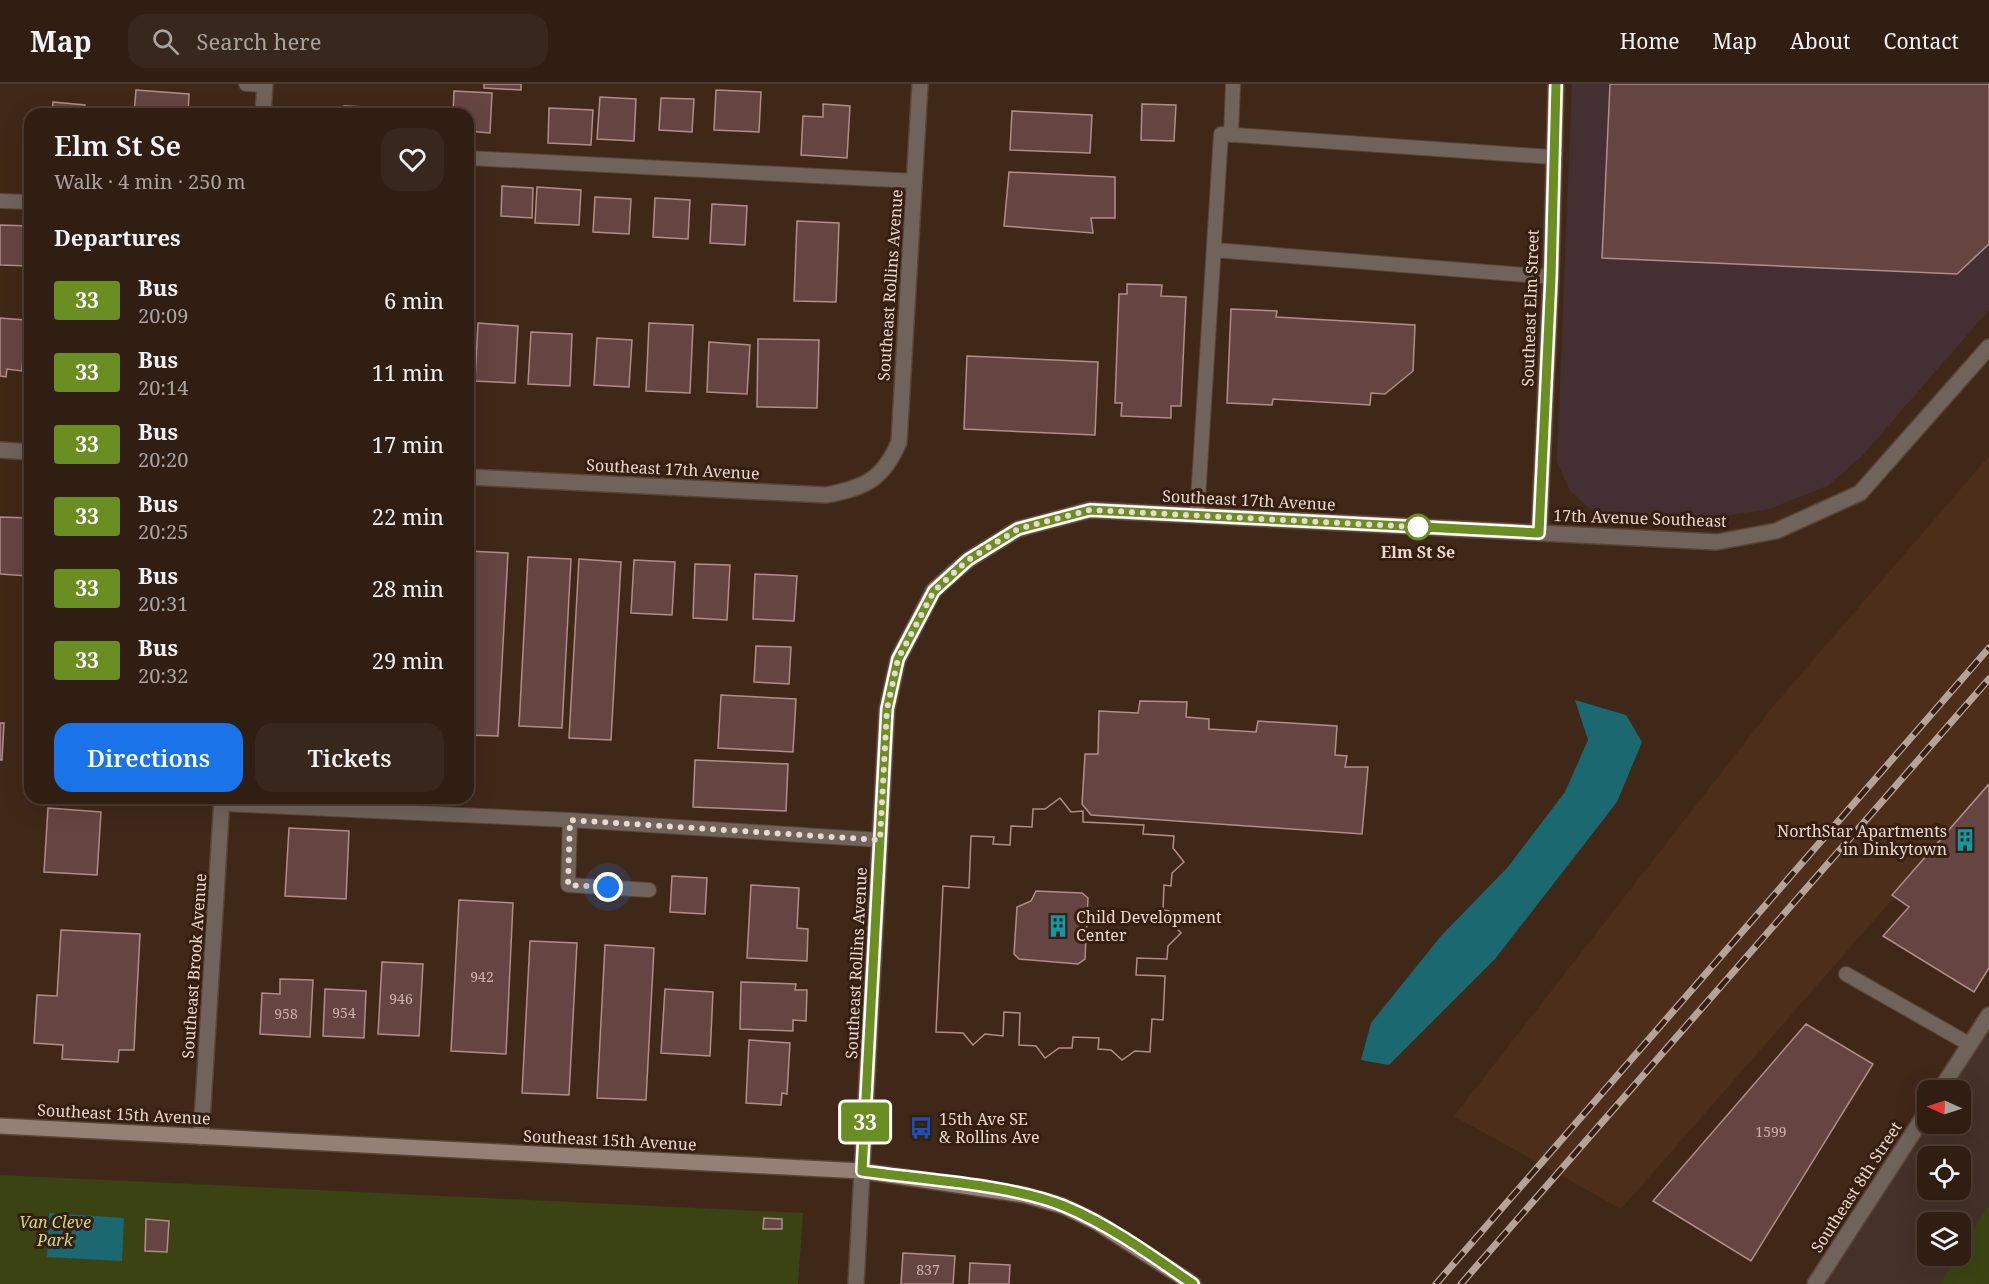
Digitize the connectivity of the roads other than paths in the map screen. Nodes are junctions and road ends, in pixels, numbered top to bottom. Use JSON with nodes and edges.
{"nodes":[{"id":1,"x":246,"y":84,"type":"edge"},
{"id":2,"x":920,"y":84,"type":"edge"},
{"id":3,"x":1233,"y":84,"type":"edge"},
{"id":4,"x":1556,"y":84,"type":"edge"},
{"id":5,"x":265,"y":85,"type":"edge"},
{"id":6,"x":263,"y":108,"type":"edge"},
{"id":7,"x":1231,"y":135,"type":"junction"},
{"id":8,"x":1552,"y":157,"type":"junction"},
{"id":9,"x":474,"y":158,"type":"edge"},
{"id":10,"x":915,"y":181,"type":"junction"},
{"id":11,"x":0,"y":201,"type":"edge"},
{"id":12,"x":24,"y":202,"type":"edge"},
{"id":13,"x":1214,"y":250,"type":"junction"},
{"id":14,"x":1551,"y":277,"type":"junction"},
{"id":15,"x":1989,"y":347,"type":"edge"},
{"id":16,"x":0,"y":450,"type":"edge"},
{"id":17,"x":24,"y":452,"type":"edge"},
{"id":18,"x":474,"y":477,"type":"edge"},
{"id":19,"x":874,"y":480,"type":"joint"},
{"id":20,"x":1197,"y":515,"type":"junction"},
{"id":21,"x":1539,"y":533,"type":"junction"},
{"id":22,"x":968,"y":560,"type":"joint"},
{"id":23,"x":222,"y":804,"type":"edge"},
{"id":24,"x":277,"y":804,"type":"edge"},
{"id":25,"x":570,"y":820,"type":"junction"},
{"id":26,"x":880,"y":840,"type":"junction"},
{"id":27,"x":649,"y":890,"type":"dead end"},
{"id":28,"x":1846,"y":974,"type":"dead end"},
{"id":29,"x":1989,"y":1015,"type":"edge"},
{"id":30,"x":1969,"y":1044,"type":"junction"},
{"id":31,"x":1946,"y":1080,"type":"edge"},
{"id":32,"x":0,"y":1126,"type":"edge"},
{"id":33,"x":1917,"y":1127,"type":"edge"},
{"id":34,"x":201,"y":1137,"type":"junction"},
{"id":35,"x":862,"y":1171,"type":"junction"},
{"id":36,"x":856,"y":1284,"type":"edge"},
{"id":37,"x":1193,"y":1284,"type":"edge"},
{"id":38,"x":1815,"y":1284,"type":"edge"}],
"edges":[{"from":1,"to":5,"type":"lane"},
{"from":2,"to":10,"type":"street","name":"Southeast Rollins Avenue"},
{"from":3,"to":7,"type":"lane"},
{"from":4,"to":8,"type":"street","name":"Southeast Elm Street"},
{"from":5,"to":6,"type":"street"},
{"from":7,"to":8,"type":"lane"},
{"from":7,"to":13,"type":"lane"},
{"from":8,"to":14,"type":"street","name":"Southeast Elm Street"},
{"from":9,"to":10,"type":"lane"},
{"from":10,"to":19,"type":"street","name":"Southeast Rollins Avenue"},
{"from":11,"to":12,"type":"lane"},
{"from":13,"to":14,"type":"lane"},
{"from":13,"to":20,"type":"lane"},
{"from":14,"to":21,"type":"street","name":"Southeast Elm Street"},
{"from":15,"to":21,"type":"street","name":"17th Avenue Southeast"},
{"from":16,"to":17,"type":"street"},
{"from":18,"to":19,"type":"street","name":"Southeast 17th Avenue"},
{"from":20,"to":21,"type":"street","name":"Southeast 17th Avenue"},
{"from":20,"to":22,"type":"street","name":"Southeast 17th Avenue"},
{"from":22,"to":26,"type":"street","name":"Southeast Rollins Avenue"},
{"from":23,"to":34,"type":"street","name":"Southeast Brook Avenue"},
{"from":24,"to":25,"type":"lane"},
{"from":25,"to":26,"type":"lane"},
{"from":25,"to":27,"type":"lane"},
{"from":26,"to":35,"type":"street","name":"Southeast Rollins Avenue"},
{"from":28,"to":30,"type":"lane"},
{"from":29,"to":30,"type":"street"},
{"from":30,"to":31,"type":"street"},
{"from":32,"to":34,"type":"street","name":"Southeast 15th Avenue"},
{"from":33,"to":38,"type":"street","name":"Southeast 8th Street"},
{"from":34,"to":35,"type":"street","name":"Southeast 15th Avenue"},
{"from":35,"to":36,"type":"street","name":"Southeast Rollins Avenue"},
{"from":35,"to":37,"type":"street","name":"Southeast 15th Avenue"}]}
